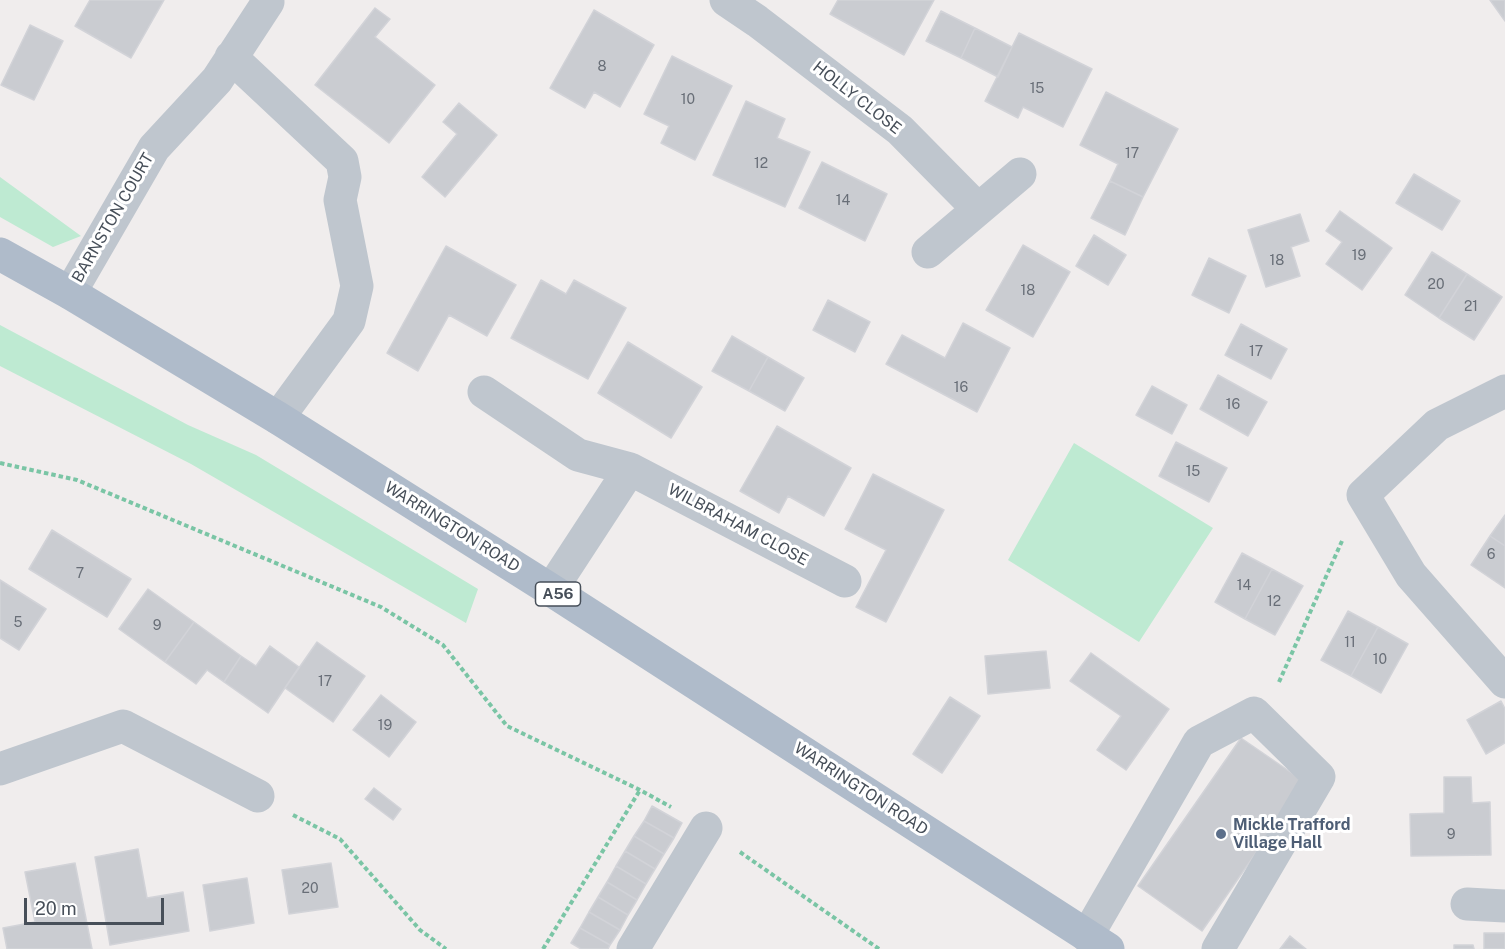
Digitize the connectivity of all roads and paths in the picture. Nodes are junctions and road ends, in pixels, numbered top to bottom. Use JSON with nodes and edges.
{"nodes":[{"id":1,"x":726,"y":0,"type":"edge"},
{"id":2,"x":268,"y":2,"type":"dead end"},
{"id":3,"x":231,"y":57,"type":"junction"},
{"id":4,"x":1020,"y":174,"type":"dead end"},
{"id":5,"x":978,"y":210,"type":"junction"},
{"id":6,"x":928,"y":252,"type":"dead end"},
{"id":7,"x":0,"y":254,"type":"edge"},
{"id":8,"x":70,"y":293,"type":"junction"},
{"id":9,"x":484,"y":392,"type":"dead end"},
{"id":10,"x":1505,"y":392,"type":"edge"},
{"id":11,"x":278,"y":418,"type":"junction"},
{"id":12,"x":0,"y":464,"type":"edge"},
{"id":13,"x":630,"y":468,"type":"junction"},
{"id":14,"x":1363,"y":495,"type":"junction"},
{"id":15,"x":845,"y":581,"type":"dead end"},
{"id":16,"x":551,"y":590,"type":"junction"},
{"id":17,"x":1505,"y":682,"type":"edge"},
{"id":18,"x":1254,"y":713,"type":"junction"},
{"id":19,"x":0,"y":769,"type":"edge"},
{"id":20,"x":640,"y":790,"type":"junction"},
{"id":21,"x":258,"y":796,"type":"joint"},
{"id":22,"x":706,"y":828,"type":"junction"},
{"id":23,"x":1467,"y":904,"type":"dead end"},
{"id":24,"x":1505,"y":906,"type":"edge"},
{"id":25,"x":1098,"y":943,"type":"edge"},
{"id":26,"x":446,"y":949,"type":"edge"},
{"id":27,"x":543,"y":949,"type":"edge"},
{"id":28,"x":633,"y":949,"type":"edge"},
{"id":29,"x":879,"y":949,"type":"edge"},
{"id":30,"x":1218,"y":949,"type":"edge"}],
"edges":[{"from":1,"to":5,"type":"street","name":"HOLLY CLOSE"},
{"from":2,"to":3,"type":"street","name":"BARNSTON COURT"},
{"from":3,"to":8,"type":"street","name":"BARNSTON COURT"},
{"from":3,"to":11,"type":"street"},
{"from":4,"to":5,"type":"street"},
{"from":5,"to":6,"type":"street"},
{"from":7,"to":8,"type":"main road","name":"WARRINGTON ROAD","number":"A56"},
{"from":8,"to":11,"type":"main road","name":"WARRINGTON ROAD","number":"A56"},
{"from":9,"to":13,"type":"street","name":"WILBRAHAM CLOSE"},
{"from":10,"to":14,"type":"street"},
{"from":11,"to":16,"type":"main road","name":"WARRINGTON ROAD","number":"A56"},
{"from":12,"to":20,"type":"path"},
{"from":13,"to":15,"type":"street","name":"WILBRAHAM CLOSE"},
{"from":13,"to":16,"type":"street"},
{"from":14,"to":17,"type":"street"},
{"from":14,"to":18,"type":"path"},
{"from":16,"to":25,"type":"main road","name":"WARRINGTON ROAD","number":"A56"},
{"from":18,"to":25,"type":"street"},
{"from":18,"to":30,"type":"street"},
{"from":19,"to":21,"type":"street"},
{"from":20,"to":22,"type":"path"},
{"from":20,"to":27,"type":"path"},
{"from":21,"to":26,"type":"path"},
{"from":22,"to":28,"type":"street"},
{"from":22,"to":29,"type":"path"},
{"from":23,"to":24,"type":"street"}]}
